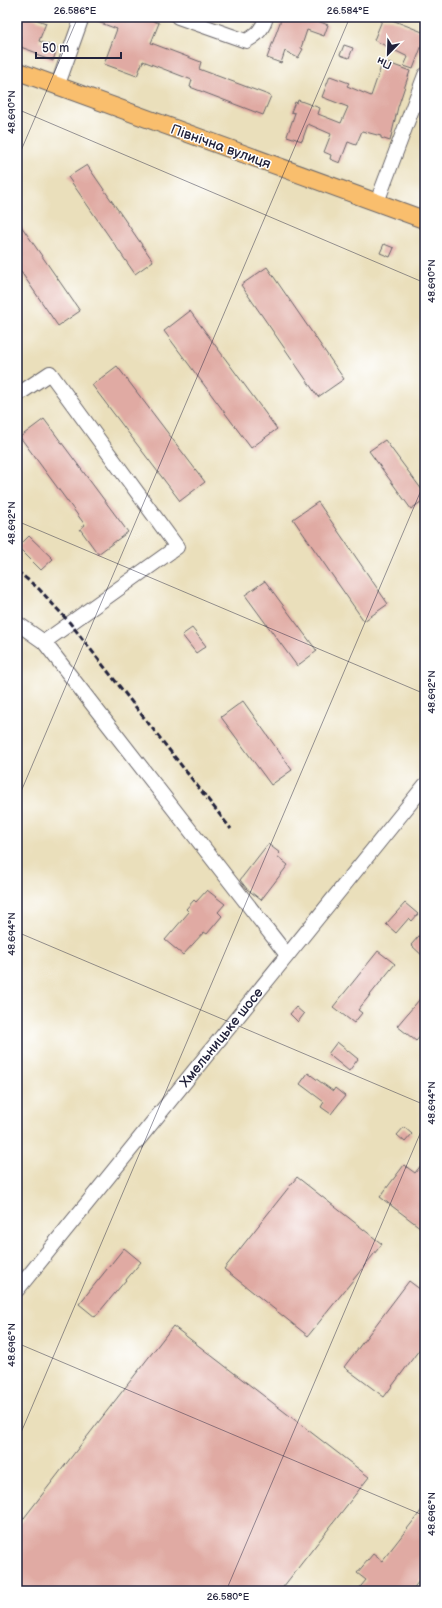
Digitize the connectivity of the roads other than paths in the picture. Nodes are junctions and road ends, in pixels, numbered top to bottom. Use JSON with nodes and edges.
{"nodes":[{"id":1,"x":82,"y":17,"type":"edge"},
{"id":2,"x":178,"y":17,"type":"edge"},
{"id":3,"x":266,"y":17,"type":"edge"},
{"id":4,"x":17,"y":72,"type":"edge"},
{"id":5,"x":425,"y":75,"type":"edge"},
{"id":6,"x":57,"y":86,"type":"junction"},
{"id":7,"x":377,"y":202,"type":"junction"},
{"id":8,"x":425,"y":220,"type":"edge"},
{"id":9,"x":17,"y":395,"type":"edge"},
{"id":10,"x":17,"y":623,"type":"edge"},
{"id":11,"x":44,"y":642,"type":"junction"},
{"id":12,"x":425,"y":785,"type":"edge"},
{"id":13,"x":287,"y":954,"type":"junction"},
{"id":14,"x":17,"y":1290,"type":"edge"}],
"edges":[{"from":1,"to":6,"type":"street"},
{"from":2,"to":3,"type":"street"},
{"from":4,"to":6,"type":"main road","name":"Північна вулиця"},
{"from":5,"to":7,"type":"street"},
{"from":6,"to":7,"type":"main road","name":"Північна вулиця"},
{"from":7,"to":8,"type":"main road","name":"Північна вулиця"},
{"from":9,"to":11,"type":"street"},
{"from":10,"to":11,"type":"street"},
{"from":11,"to":13,"type":"street"},
{"from":12,"to":13,"type":"street","name":"Хмельницьке шосе"},
{"from":13,"to":14,"type":"street","name":"Хмельницьке шосе"}]}
